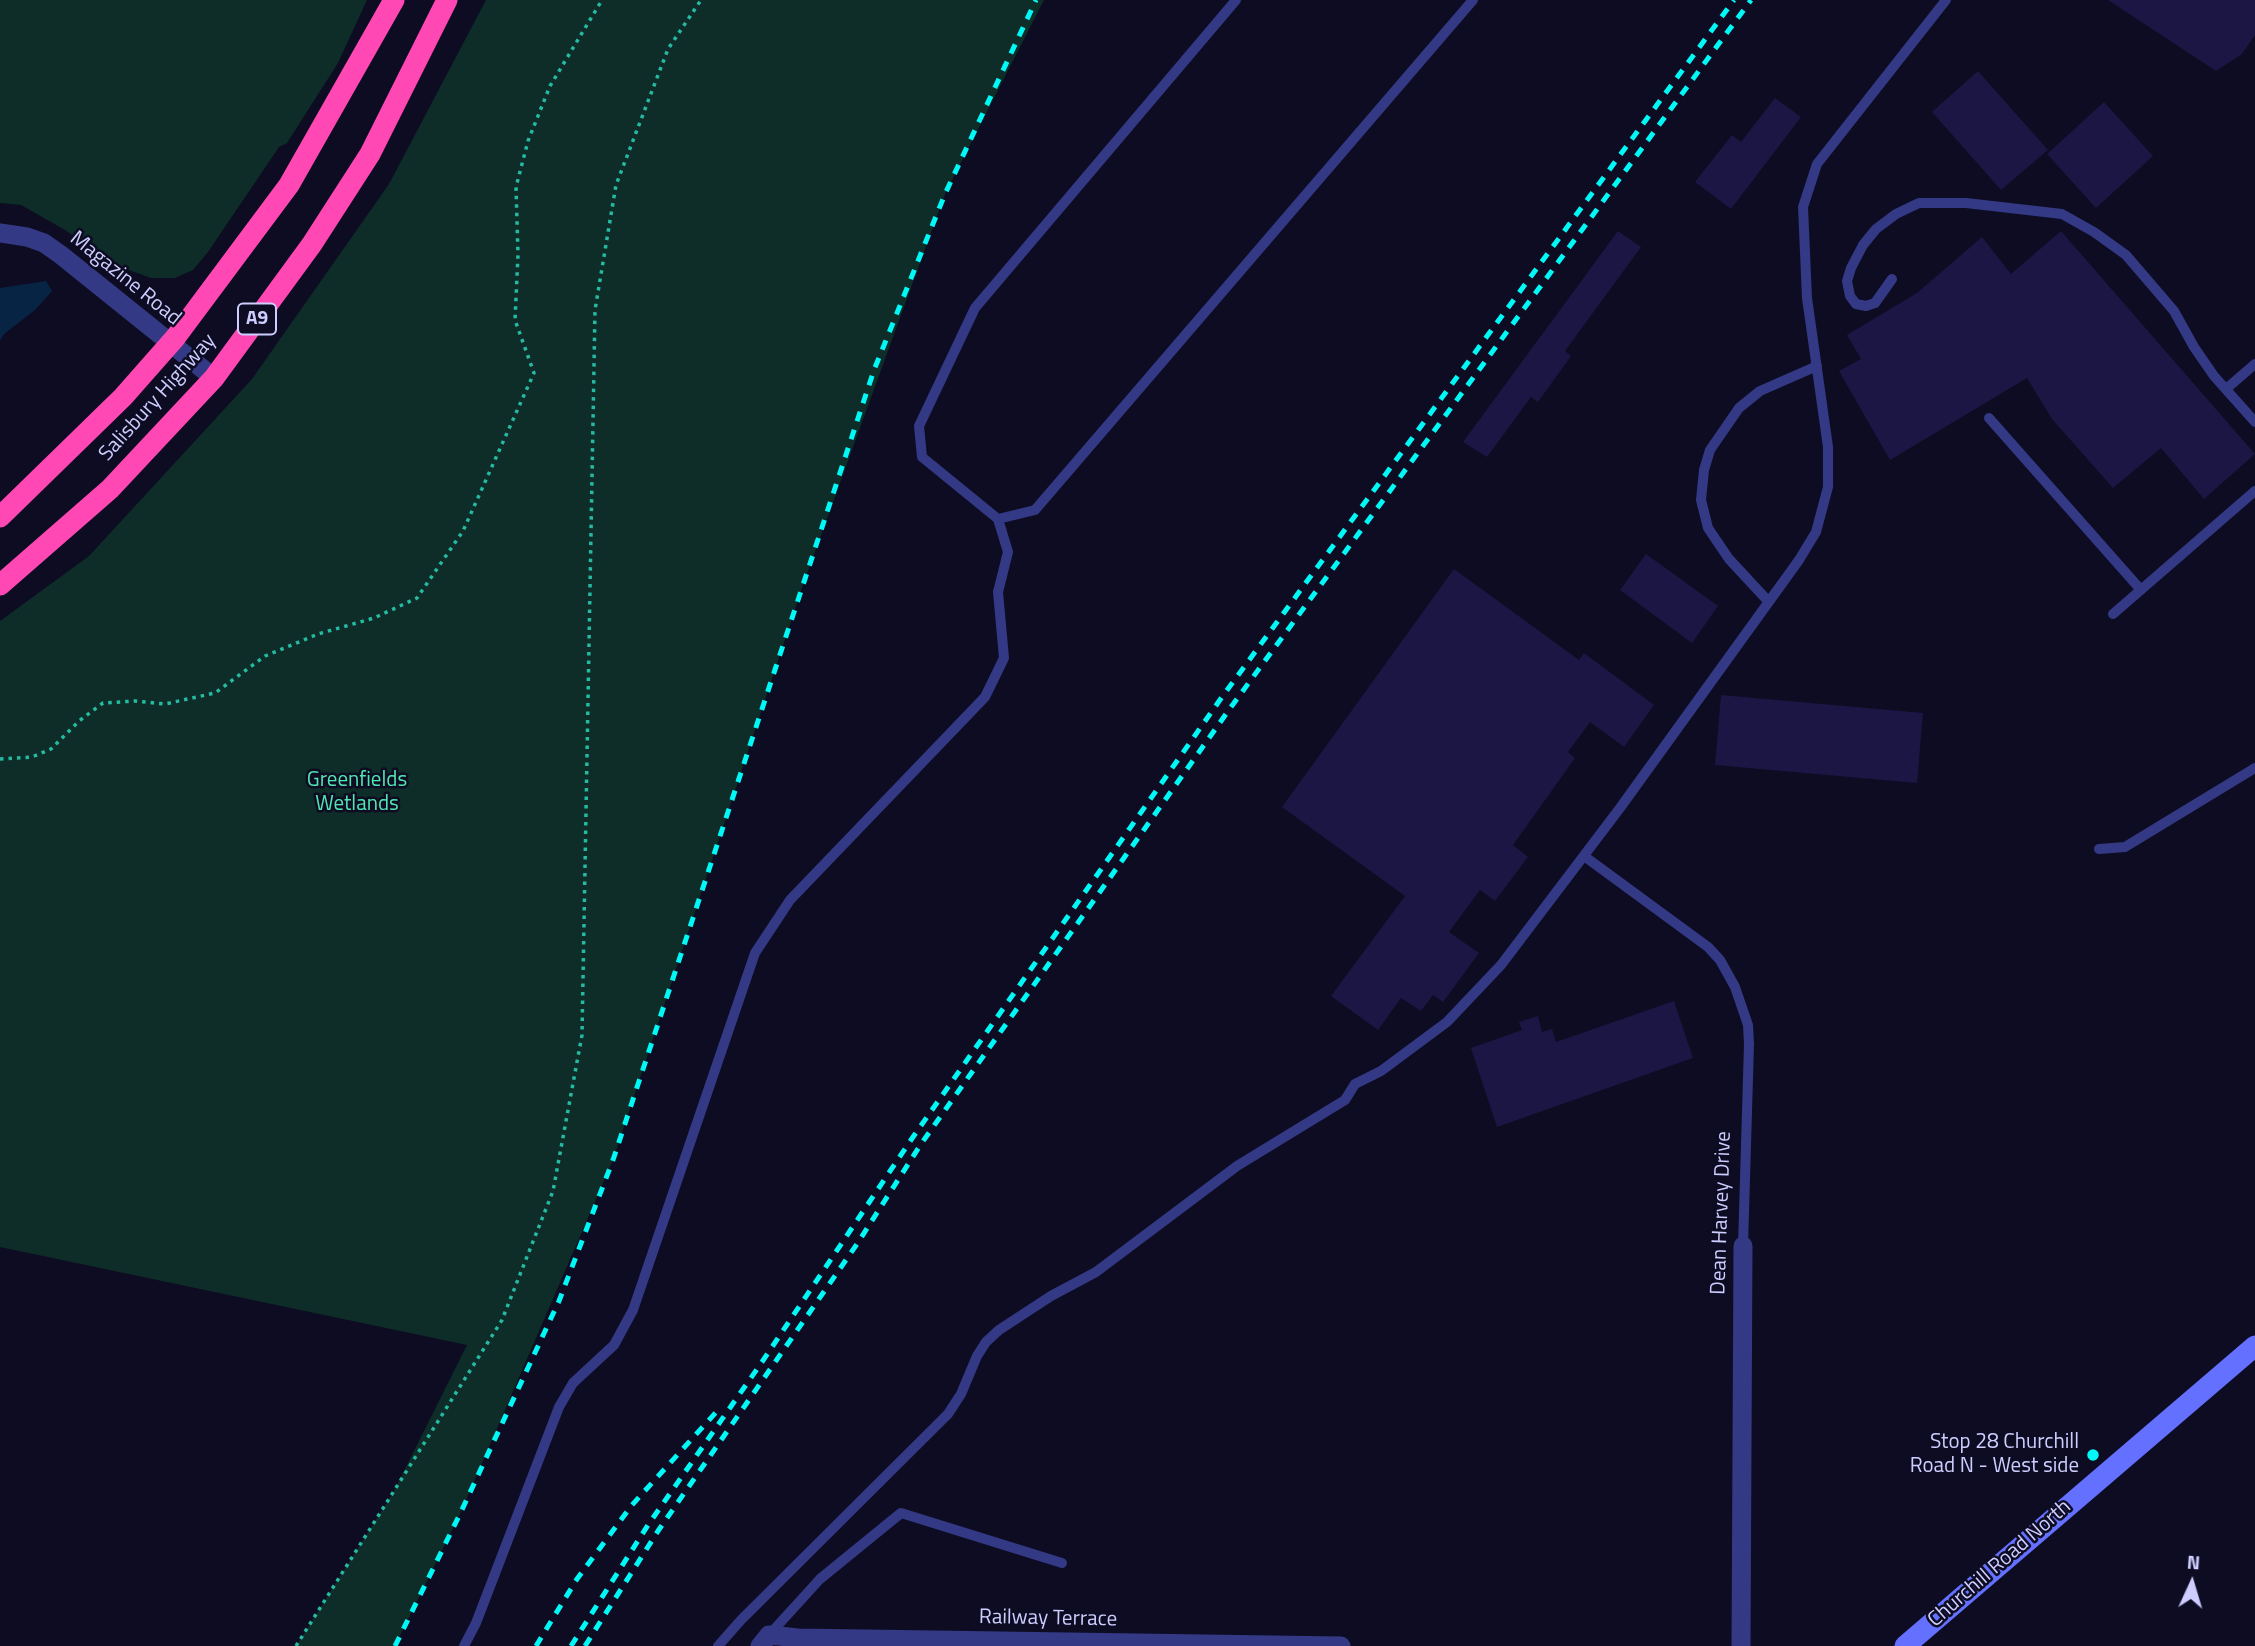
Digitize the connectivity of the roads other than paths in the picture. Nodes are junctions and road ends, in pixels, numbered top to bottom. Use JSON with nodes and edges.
{"nodes":[{"id":1,"x":394,"y":0,"type":"edge"},
{"id":2,"x":447,"y":0,"type":"edge"},
{"id":3,"x":1236,"y":0,"type":"edge"},
{"id":4,"x":1472,"y":0,"type":"edge"},
{"id":5,"x":1946,"y":0,"type":"edge"},
{"id":6,"x":0,"y":233,"type":"edge"},
{"id":7,"x":1892,"y":279,"type":"dead end"},
{"id":8,"x":171,"y":344,"type":"junction"},
{"id":9,"x":2255,"y":364,"type":"edge"},
{"id":10,"x":1817,"y":366,"type":"junction"},
{"id":11,"x":214,"y":378,"type":"junction"},
{"id":12,"x":2226,"y":389,"type":"junction"},
{"id":13,"x":1989,"y":418,"type":"dead end"},
{"id":14,"x":2255,"y":422,"type":"edge"},
{"id":15,"x":2255,"y":491,"type":"edge"},
{"id":16,"x":0,"y":517,"type":"edge"},
{"id":17,"x":998,"y":519,"type":"junction"},
{"id":18,"x":0,"y":585,"type":"edge"},
{"id":19,"x":2141,"y":590,"type":"junction"},
{"id":20,"x":1768,"y":601,"type":"junction"},
{"id":21,"x":2113,"y":614,"type":"dead end"},
{"id":22,"x":2255,"y":768,"type":"edge"},
{"id":23,"x":2099,"y":849,"type":"dead end"},
{"id":24,"x":1584,"y":856,"type":"junction"},
{"id":25,"x":1743,"y":1246,"type":"joint"},
{"id":26,"x":2255,"y":1346,"type":"edge"},
{"id":27,"x":1062,"y":1563,"type":"dead end"},
{"id":28,"x":764,"y":1641,"type":"edge"},
{"id":29,"x":464,"y":1646,"type":"edge"},
{"id":30,"x":718,"y":1646,"type":"edge"},
{"id":31,"x":1270,"y":1646,"type":"edge"},
{"id":32,"x":1341,"y":1646,"type":"edge"},
{"id":33,"x":1741,"y":1646,"type":"edge"},
{"id":34,"x":1905,"y":1646,"type":"edge"}],
"edges":[{"from":1,"to":8,"type":"highway","name":"Salisbury Highway","number":"A9"},
{"from":2,"to":11,"type":"highway","name":"Salisbury Highway","number":"A9"},
{"from":3,"to":17,"type":"lane"},
{"from":4,"to":17,"type":"lane"},
{"from":5,"to":10,"type":"lane"},
{"from":6,"to":8,"type":"street","name":"Magazine Road"},
{"from":7,"to":12,"type":"lane"},
{"from":8,"to":11,"type":"street","name":"Magazine Road"},
{"from":8,"to":16,"type":"highway","name":"Salisbury Highway","number":"A9"},
{"from":9,"to":12,"type":"lane"},
{"from":10,"to":20,"type":"lane"},
{"from":10,"to":20,"type":"lane"},
{"from":11,"to":18,"type":"highway","name":"Salisbury Highway","number":"A9"},
{"from":12,"to":14,"type":"lane"},
{"from":13,"to":19,"type":"lane"},
{"from":15,"to":19,"type":"lane"},
{"from":17,"to":29,"type":"lane"},
{"from":19,"to":21,"type":"lane"},
{"from":20,"to":24,"type":"lane"},
{"from":22,"to":23,"type":"lane"},
{"from":24,"to":25,"type":"lane","name":"Dean Harvey Drive"},
{"from":24,"to":30,"type":"lane"},
{"from":25,"to":33,"type":"street","name":"Dean Harvey Drive"},
{"from":26,"to":34,"type":"street","name":"Churchill Road North"},
{"from":27,"to":28,"type":"lane"},
{"from":28,"to":31,"type":"street","name":"Railway Terrace"},
{"from":31,"to":32,"type":"street","name":"Railway Terrace"}]}
